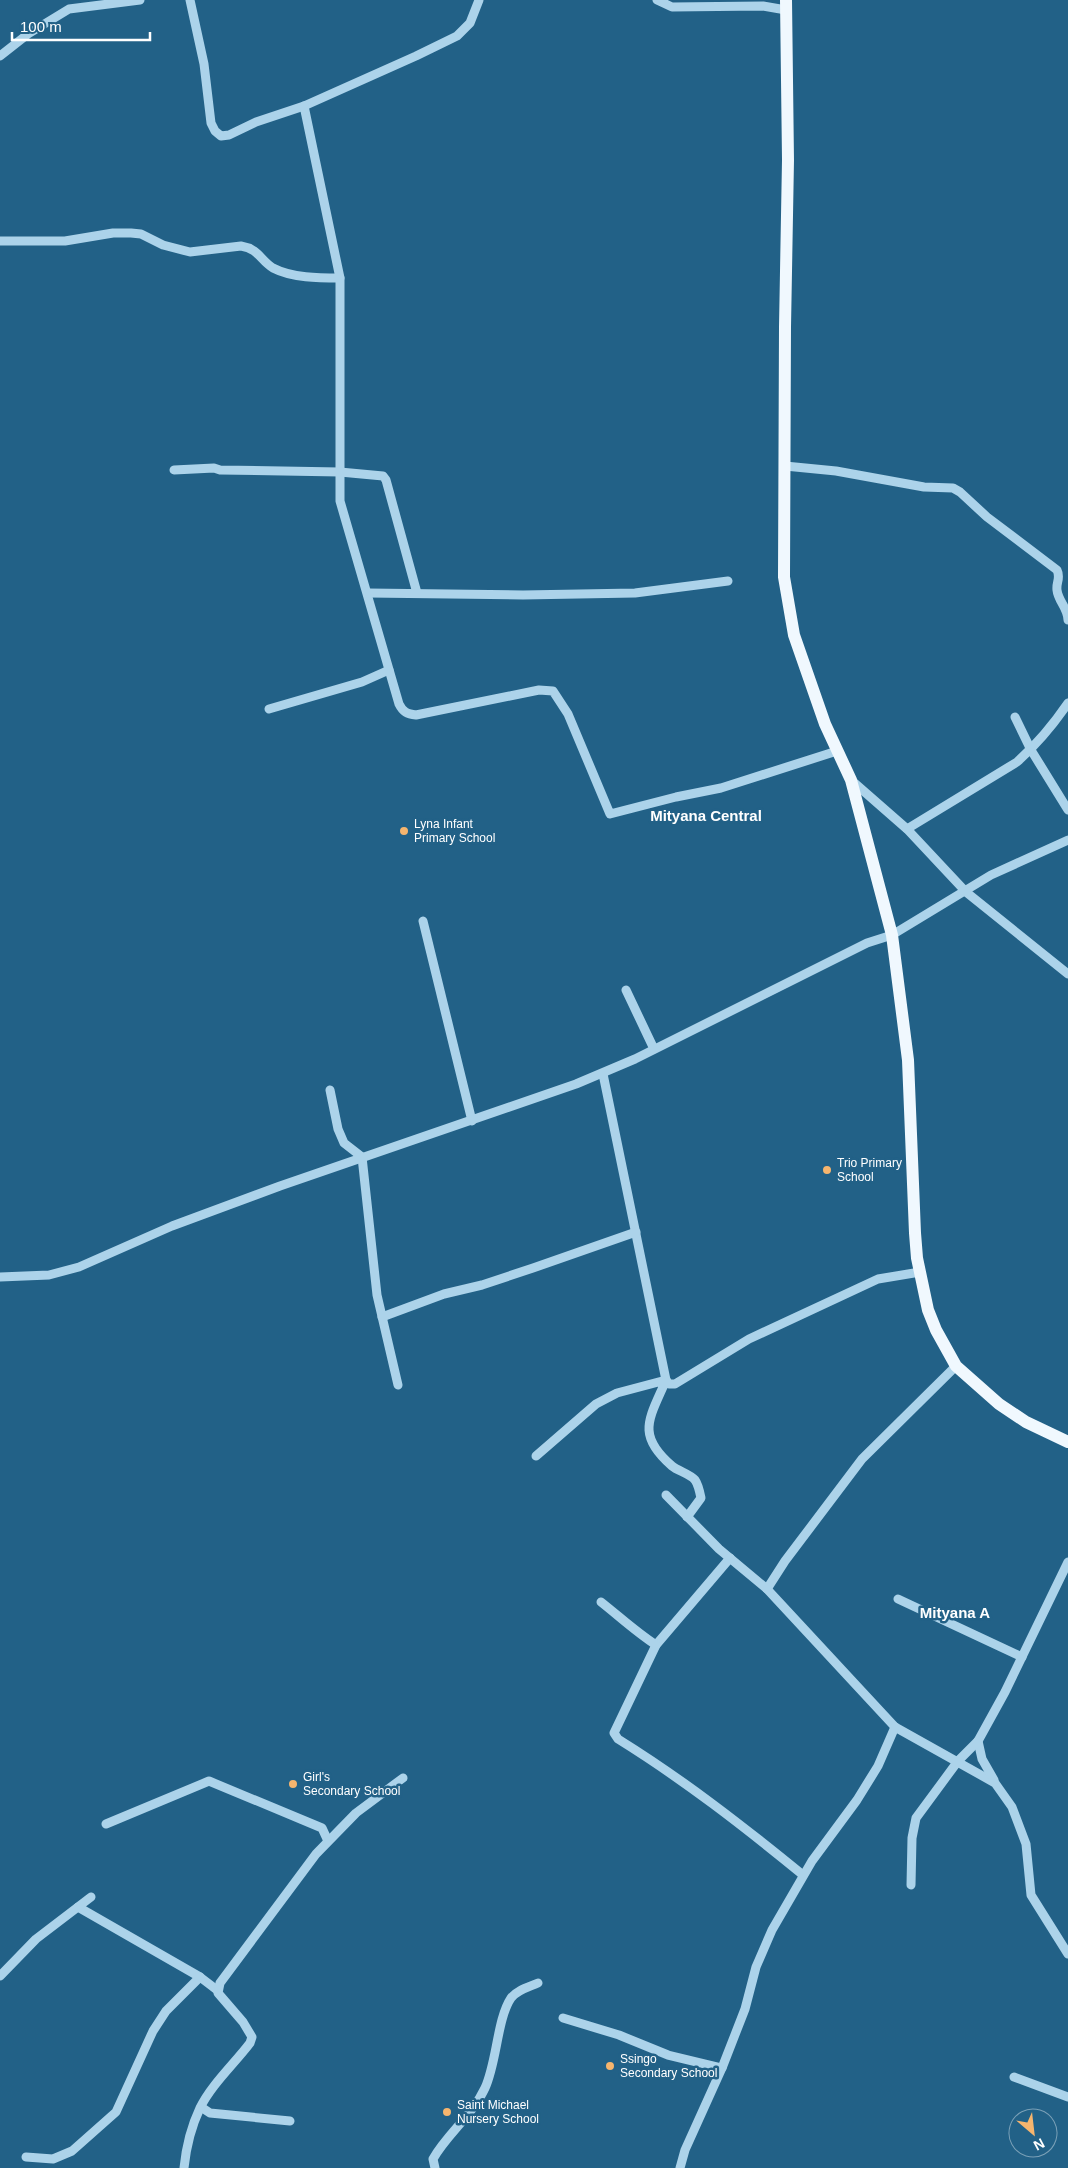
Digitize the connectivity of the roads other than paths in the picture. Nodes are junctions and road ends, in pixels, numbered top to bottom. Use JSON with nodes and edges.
{"nodes":[{"id":1,"x":140,"y":0,"type":"edge"},
{"id":2,"x":190,"y":0,"type":"edge"},
{"id":3,"x":479,"y":0,"type":"edge"},
{"id":4,"x":657,"y":0,"type":"edge"},
{"id":5,"x":786,"y":5,"type":"edge"},
{"id":6,"x":0,"y":56,"type":"edge"},
{"id":7,"x":304,"y":106,"type":"junction"},
{"id":8,"x":0,"y":241,"type":"edge"},
{"id":9,"x":340,"y":278,"type":"junction"},
{"id":10,"x":785,"y":466,"type":"junction"},
{"id":11,"x":174,"y":470,"type":"dead end"},
{"id":12,"x":340,"y":472,"type":"junction"},
{"id":13,"x":728,"y":581,"type":"dead end"},
{"id":14,"x":368,"y":593,"type":"junction"},
{"id":15,"x":417,"y":593,"type":"junction"},
{"id":16,"x":1068,"y":620,"type":"edge"},
{"id":17,"x":389,"y":670,"type":"junction"},
{"id":18,"x":1068,"y":703,"type":"edge"},
{"id":19,"x":270,"y":709,"type":"dead end"},
{"id":20,"x":1015,"y":716,"type":"dead end"},
{"id":21,"x":1032,"y":750,"type":"junction"},
{"id":22,"x":837,"y":751,"type":"junction"},
{"id":23,"x":850,"y":780,"type":"junction"},
{"id":24,"x":1068,"y":810,"type":"edge"},
{"id":25,"x":906,"y":830,"type":"junction"},
{"id":26,"x":1068,"y":840,"type":"edge"},
{"id":27,"x":966,"y":892,"type":"junction"},
{"id":28,"x":423,"y":921,"type":"dead end"},
{"id":29,"x":892,"y":935,"type":"junction"},
{"id":30,"x":1068,"y":974,"type":"edge"},
{"id":31,"x":626,"y":990,"type":"dead end"},
{"id":32,"x":654,"y":1049,"type":"junction"},
{"id":33,"x":603,"y":1074,"type":"junction"},
{"id":34,"x":330,"y":1090,"type":"dead end"},
{"id":35,"x":472,"y":1121,"type":"junction"},
{"id":36,"x":362,"y":1157,"type":"junction"},
{"id":37,"x":636,"y":1232,"type":"junction"},
{"id":38,"x":920,"y":1272,"type":"junction"},
{"id":39,"x":0,"y":1277,"type":"edge"},
{"id":40,"x":382,"y":1317,"type":"junction"},
{"id":41,"x":956,"y":1366,"type":"junction"},
{"id":42,"x":666,"y":1380,"type":"junction"},
{"id":43,"x":398,"y":1386,"type":"dead end"},
{"id":44,"x":1068,"y":1442,"type":"edge"},
{"id":45,"x":536,"y":1456,"type":"dead end"},
{"id":46,"x":666,"y":1495,"type":"dead end"},
{"id":47,"x":687,"y":1517,"type":"junction"},
{"id":48,"x":730,"y":1558,"type":"junction"},
{"id":49,"x":1068,"y":1562,"type":"edge"},
{"id":50,"x":767,"y":1589,"type":"junction"},
{"id":51,"x":898,"y":1599,"type":"dead end"},
{"id":52,"x":601,"y":1602,"type":"dead end"},
{"id":53,"x":656,"y":1645,"type":"junction"},
{"id":54,"x":1022,"y":1657,"type":"junction"},
{"id":55,"x":896,"y":1726,"type":"junction"},
{"id":56,"x":978,"y":1741,"type":"junction"},
{"id":57,"x":958,"y":1761,"type":"junction"},
{"id":58,"x":403,"y":1778,"type":"dead end"},
{"id":59,"x":995,"y":1782,"type":"junction"},
{"id":60,"x":106,"y":1824,"type":"dead end"},
{"id":61,"x":328,"y":1841,"type":"junction"},
{"id":62,"x":803,"y":1875,"type":"junction"},
{"id":63,"x":911,"y":1885,"type":"dead end"},
{"id":64,"x":91,"y":1898,"type":"dead end"},
{"id":65,"x":78,"y":1907,"type":"junction"},
{"id":66,"x":1068,"y":1954,"type":"edge"},
{"id":67,"x":0,"y":1976,"type":"edge"},
{"id":68,"x":200,"y":1977,"type":"junction"},
{"id":69,"x":538,"y":1983,"type":"dead end"},
{"id":70,"x":217,"y":1990,"type":"junction"},
{"id":71,"x":562,"y":2018,"type":"dead end"},
{"id":72,"x":722,"y":2068,"type":"junction"},
{"id":73,"x":1014,"y":2077,"type":"dead end"},
{"id":74,"x":1068,"y":2097,"type":"edge"},
{"id":75,"x":201,"y":2107,"type":"junction"},
{"id":76,"x":290,"y":2121,"type":"dead end"},
{"id":77,"x":26,"y":2157,"type":"dead end"},
{"id":78,"x":184,"y":2168,"type":"edge"},
{"id":79,"x":435,"y":2168,"type":"edge"},
{"id":80,"x":680,"y":2168,"type":"edge"}],
"edges":[{"from":1,"to":6,"type":"street"},
{"from":2,"to":7,"type":"street"},
{"from":3,"to":7,"type":"street"},
{"from":4,"to":5,"type":"street"},
{"from":5,"to":10,"type":"main road"},
{"from":7,"to":9,"type":"street"},
{"from":8,"to":9,"type":"street"},
{"from":9,"to":12,"type":"street"},
{"from":10,"to":16,"type":"street"},
{"from":10,"to":22,"type":"main road"},
{"from":11,"to":12,"type":"street"},
{"from":12,"to":14,"type":"street"},
{"from":12,"to":15,"type":"street"},
{"from":13,"to":15,"type":"street"},
{"from":14,"to":15,"type":"street"},
{"from":14,"to":17,"type":"street"},
{"from":17,"to":19,"type":"street"},
{"from":17,"to":22,"type":"street"},
{"from":18,"to":21,"type":"street"},
{"from":20,"to":21,"type":"street"},
{"from":21,"to":24,"type":"street"},
{"from":21,"to":25,"type":"street"},
{"from":22,"to":23,"type":"main road"},
{"from":23,"to":25,"type":"street"},
{"from":23,"to":29,"type":"main road"},
{"from":25,"to":27,"type":"street"},
{"from":26,"to":27,"type":"street"},
{"from":27,"to":29,"type":"street"},
{"from":27,"to":30,"type":"street"},
{"from":28,"to":35,"type":"street"},
{"from":29,"to":32,"type":"street"},
{"from":29,"to":38,"type":"main road"},
{"from":31,"to":32,"type":"street"},
{"from":32,"to":33,"type":"street"},
{"from":33,"to":35,"type":"street"},
{"from":33,"to":37,"type":"street"},
{"from":34,"to":36,"type":"street"},
{"from":35,"to":36,"type":"street"},
{"from":36,"to":39,"type":"street"},
{"from":36,"to":40,"type":"street"},
{"from":37,"to":40,"type":"street"},
{"from":37,"to":42,"type":"street"},
{"from":38,"to":41,"type":"main road"},
{"from":38,"to":42,"type":"street"},
{"from":40,"to":43,"type":"street"},
{"from":41,"to":44,"type":"main road"},
{"from":41,"to":50,"type":"street"},
{"from":42,"to":45,"type":"street"},
{"from":42,"to":47,"type":"street"},
{"from":46,"to":47,"type":"street"},
{"from":47,"to":48,"type":"street"},
{"from":48,"to":50,"type":"street"},
{"from":48,"to":53,"type":"street"},
{"from":49,"to":54,"type":"street"},
{"from":50,"to":55,"type":"street"},
{"from":51,"to":54,"type":"street"},
{"from":52,"to":53,"type":"street"},
{"from":53,"to":62,"type":"street"},
{"from":54,"to":56,"type":"street"},
{"from":55,"to":57,"type":"street"},
{"from":55,"to":62,"type":"street"},
{"from":56,"to":57,"type":"street"},
{"from":56,"to":59,"type":"street"},
{"from":57,"to":59,"type":"street"},
{"from":57,"to":63,"type":"street"},
{"from":58,"to":61,"type":"street"},
{"from":59,"to":66,"type":"street"},
{"from":60,"to":61,"type":"street"},
{"from":61,"to":70,"type":"street"},
{"from":62,"to":72,"type":"street"},
{"from":64,"to":65,"type":"street"},
{"from":65,"to":67,"type":"street"},
{"from":65,"to":68,"type":"street"},
{"from":68,"to":70,"type":"street"},
{"from":68,"to":77,"type":"street"},
{"from":69,"to":79,"type":"street"},
{"from":70,"to":75,"type":"street"},
{"from":71,"to":72,"type":"street"},
{"from":72,"to":80,"type":"street"},
{"from":73,"to":74,"type":"street"},
{"from":75,"to":76,"type":"street"},
{"from":75,"to":78,"type":"street"}]}
